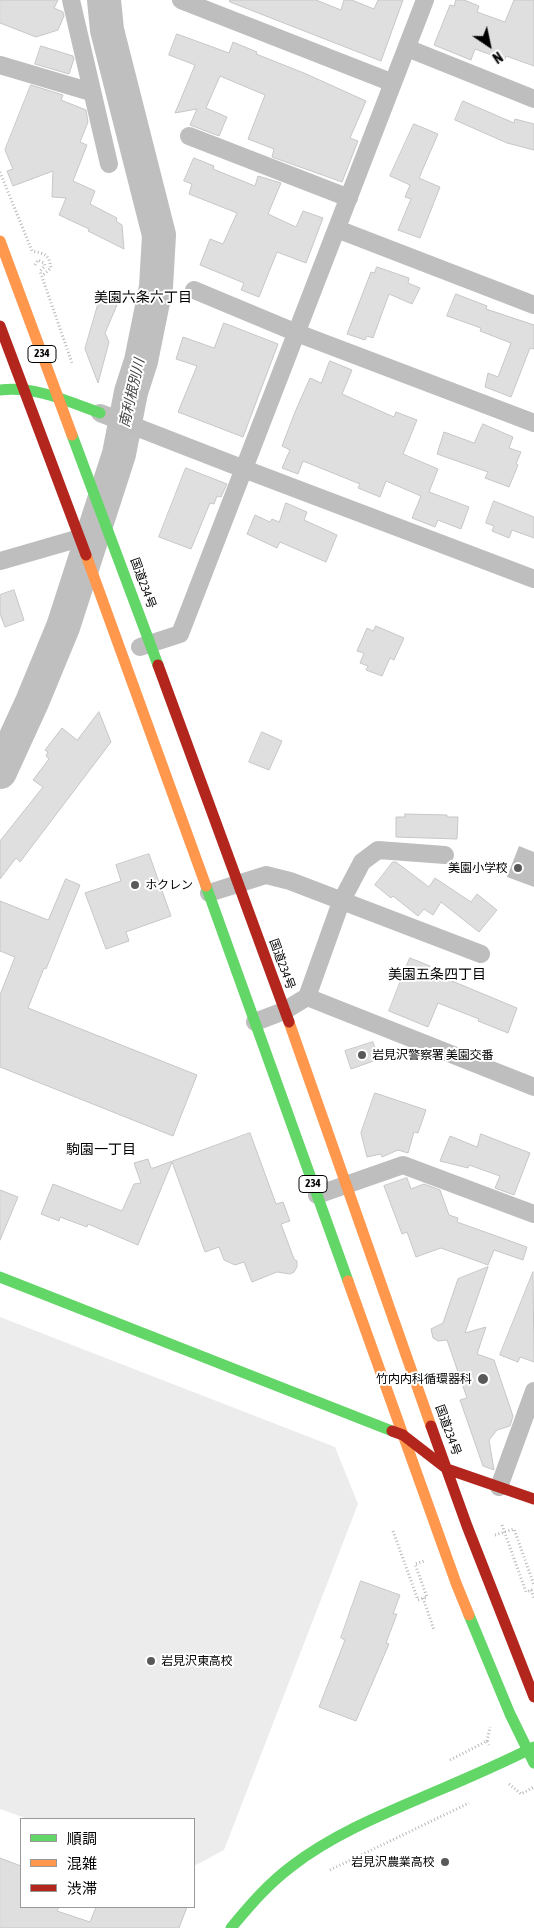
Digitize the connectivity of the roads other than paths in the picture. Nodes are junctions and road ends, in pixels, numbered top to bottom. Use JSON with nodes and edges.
{"nodes":[{"id":1,"x":71,"y":0,"type":"edge"},
{"id":2,"x":181,"y":0,"type":"edge"},
{"id":3,"x":426,"y":0,"type":"edge"},
{"id":4,"x":407,"y":48,"type":"junction"},
{"id":5,"x":0,"y":65,"type":"edge"},
{"id":6,"x":393,"y":83,"type":"junction"},
{"id":7,"x":91,"y":92,"type":"junction"},
{"id":8,"x":534,"y":99,"type":"edge"},
{"id":9,"x":189,"y":136,"type":"dead end"},
{"id":10,"x":109,"y":164,"type":"dead end"},
{"id":11,"x":349,"y":198,"type":"junction"},
{"id":12,"x":337,"y":229,"type":"junction"},
{"id":13,"x":0,"y":241,"type":"edge"},
{"id":14,"x":194,"y":290,"type":"dead end"},
{"id":15,"x":534,"y":305,"type":"edge"},
{"id":16,"x":0,"y":326,"type":"edge"},
{"id":17,"x":297,"y":333,"type":"junction"},
{"id":18,"x":24,"y":389,"type":"junction"},
{"id":19,"x":0,"y":390,"type":"edge"},
{"id":20,"x":58,"y":397,"type":"junction"},
{"id":21,"x":100,"y":413,"type":"joint"},
{"id":22,"x":534,"y":423,"type":"edge"},
{"id":23,"x":244,"y":469,"type":"junction"},
{"id":24,"x":80,"y":538,"type":"junction"},
{"id":25,"x":0,"y":561,"type":"edge"},
{"id":26,"x":534,"y":579,"type":"edge"},
{"id":27,"x":151,"y":644,"type":"junction"},
{"id":28,"x":122,"y":653,"type":"junction"},
{"id":29,"x":445,"y":855,"type":"dead end"},
{"id":30,"x":238,"y":884,"type":"junction"},
{"id":31,"x":209,"y":893,"type":"junction"},
{"id":32,"x":341,"y":902,"type":"junction"},
{"id":33,"x":481,"y":954,"type":"dead end"},
{"id":34,"x":306,"y":997,"type":"junction"},
{"id":35,"x":284,"y":1011,"type":"junction"},
{"id":36,"x":255,"y":1022,"type":"junction"},
{"id":37,"x":534,"y":1087,"type":"edge"},
{"id":38,"x":345,"y":1185,"type":"junction"},
{"id":39,"x":317,"y":1195,"type":"junction"},
{"id":40,"x":534,"y":1214,"type":"edge"},
{"id":41,"x":0,"y":1277,"type":"edge"},
{"id":42,"x":534,"y":1391,"type":"edge"},
{"id":43,"x":403,"y":1435,"type":"junction"},
{"id":44,"x":447,"y":1469,"type":"junction"},
{"id":45,"x":499,"y":1487,"type":"junction"},
{"id":46,"x":534,"y":1499,"type":"edge"},
{"id":47,"x":534,"y":1697,"type":"edge"},
{"id":48,"x":531,"y":1748,"type":"edge"},
{"id":49,"x":534,"y":1763,"type":"edge"},
{"id":50,"x":231,"y":1928,"type":"edge"}],
"edges":[{"from":1,"to":7,"type":"street"},
{"from":2,"to":6,"type":"street"},
{"from":3,"to":4,"type":"street"},
{"from":4,"to":6,"type":"street"},
{"from":4,"to":8,"type":"street"},
{"from":5,"to":7,"type":"street"},
{"from":6,"to":11,"type":"street"},
{"from":7,"to":10,"type":"street"},
{"from":9,"to":11,"type":"street"},
{"from":11,"to":12,"type":"street"},
{"from":12,"to":15,"type":"street"},
{"from":12,"to":17,"type":"street"},
{"from":13,"to":20,"type":"main road","name":"国道234号","number":"234"},
{"from":14,"to":17,"type":"street"},
{"from":16,"to":18,"type":"main road","number":"234"},
{"from":17,"to":22,"type":"street"},
{"from":17,"to":23,"type":"street"},
{"from":18,"to":19,"type":"main road"},
{"from":18,"to":20,"type":"main road"},
{"from":18,"to":24,"type":"main road","number":"234"},
{"from":20,"to":21,"type":"main road"},
{"from":20,"to":27,"type":"main road","name":"国道234号","number":"234"},
{"from":21,"to":23,"type":"street"},
{"from":23,"to":26,"type":"street"},
{"from":23,"to":27,"type":"street"},
{"from":24,"to":25,"type":"street"},
{"from":24,"to":28,"type":"main road","number":"234"},
{"from":27,"to":28,"type":"street"},
{"from":27,"to":30,"type":"main road","name":"国道234号","number":"234"},
{"from":28,"to":31,"type":"main road","number":"234"},
{"from":29,"to":32,"type":"street"},
{"from":30,"to":31,"type":"street"},
{"from":30,"to":32,"type":"street"},
{"from":30,"to":35,"type":"main road","name":"国道234号","number":"234"},
{"from":31,"to":36,"type":"main road","number":"234"},
{"from":32,"to":33,"type":"street"},
{"from":32,"to":34,"type":"street"},
{"from":34,"to":35,"type":"street"},
{"from":34,"to":37,"type":"street"},
{"from":35,"to":36,"type":"street"},
{"from":35,"to":38,"type":"main road","name":"国道234号","number":"234"},
{"from":36,"to":39,"type":"main road","number":"234"},
{"from":38,"to":39,"type":"street"},
{"from":38,"to":40,"type":"street"},
{"from":38,"to":44,"type":"main road","name":"国道234号","number":"234"},
{"from":39,"to":43,"type":"main road","number":"234"},
{"from":41,"to":43,"type":"main road"},
{"from":42,"to":45,"type":"street"},
{"from":43,"to":44,"type":"main road"},
{"from":43,"to":48,"type":"main road","number":"234"},
{"from":44,"to":45,"type":"main road"},
{"from":44,"to":47,"type":"main road","name":"国道234号","number":"234"},
{"from":45,"to":46,"type":"main road"},
{"from":48,"to":49,"type":"main road","number":"234"},
{"from":48,"to":50,"type":"main road"}]}
